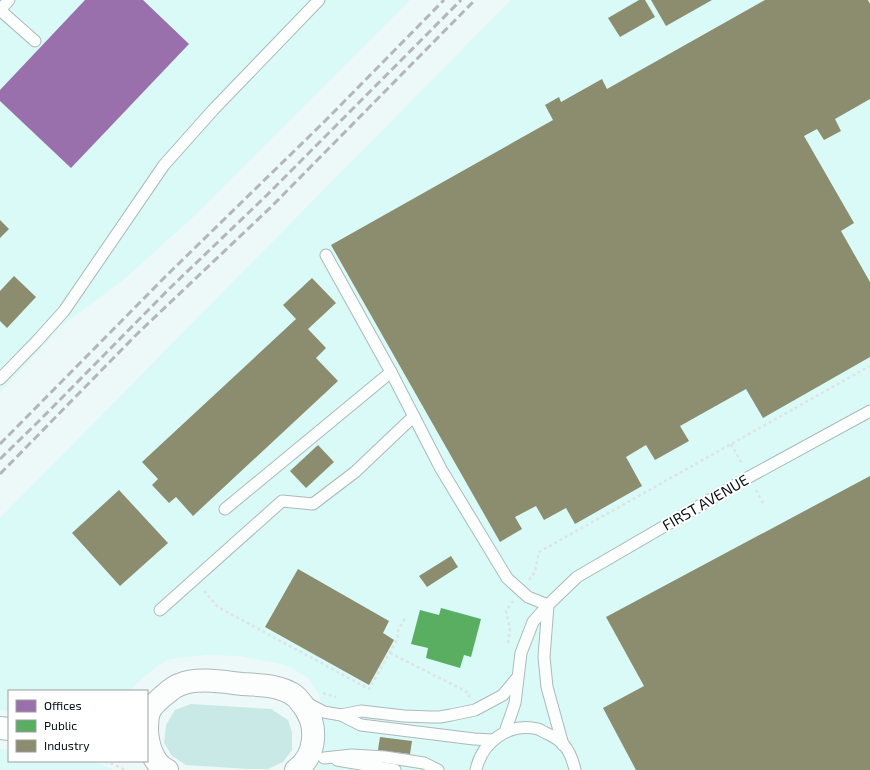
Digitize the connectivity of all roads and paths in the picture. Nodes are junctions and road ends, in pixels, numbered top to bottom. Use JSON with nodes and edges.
{"nodes":[{"id":1,"x":9,"y":0,"type":"edge"},
{"id":2,"x":319,"y":0,"type":"edge"},
{"id":3,"x":0,"y":10,"type":"edge"},
{"id":4,"x":35,"y":41,"type":"dead end"},
{"id":5,"x":326,"y":255,"type":"dead end"},
{"id":6,"x":870,"y":366,"type":"edge"},
{"id":7,"x":391,"y":372,"type":"junction"},
{"id":8,"x":0,"y":379,"type":"edge"},
{"id":9,"x":870,"y":411,"type":"edge"},
{"id":10,"x":414,"y":416,"type":"junction"},
{"id":11,"x":225,"y":509,"type":"dead end"},
{"id":12,"x":194,"y":579,"type":"junction"},
{"id":13,"x":521,"y":590,"type":"junction"},
{"id":14,"x":548,"y":605,"type":"junction"},
{"id":15,"x":160,"y":610,"type":"dead end"},
{"id":16,"x":406,"y":616,"type":"dead end"},
{"id":17,"x":506,"y":650,"type":"dead end"},
{"id":18,"x":390,"y":653,"type":"junction"},
{"id":19,"x":517,"y":678,"type":"junction"},
{"id":20,"x":296,"y":696,"type":"junction"},
{"id":21,"x":469,"y":699,"type":"dead end"},
{"id":22,"x":148,"y":710,"type":"edge"},
{"id":23,"x":341,"y":715,"type":"junction"},
{"id":24,"x":505,"y":732,"type":"junction"},
{"id":25,"x":493,"y":740,"type":"junction"},
{"id":26,"x":563,"y":745,"type":"junction"},
{"id":27,"x":324,"y":758,"type":"junction"},
{"id":28,"x":107,"y":762,"type":"edge"},
{"id":29,"x":156,"y":762,"type":"edge"},
{"id":30,"x":298,"y":768,"type":"edge"},
{"id":31,"x":125,"y":770,"type":"edge"},
{"id":32,"x":395,"y":770,"type":"edge"},
{"id":33,"x":438,"y":770,"type":"edge"},
{"id":34,"x":476,"y":770,"type":"edge"},
{"id":35,"x":575,"y":770,"type":"edge"}],
"edges":[{"from":1,"to":3,"type":"lane"},
{"from":2,"to":8,"type":"lane"},
{"from":3,"to":4,"type":"lane"},
{"from":5,"to":7,"type":"lane"},
{"from":6,"to":13,"type":"path"},
{"from":7,"to":10,"type":"lane"},
{"from":7,"to":11,"type":"lane"},
{"from":9,"to":14,"type":"lane","name":"FIRST AVENUE"},
{"from":10,"to":12,"type":"lane"},
{"from":10,"to":13,"type":"lane"},
{"from":12,"to":15,"type":"lane"},
{"from":12,"to":18,"type":"path"},
{"from":13,"to":14,"type":"lane"},
{"from":13,"to":17,"type":"path"},
{"from":14,"to":19,"type":"lane","name":"FIRST AVENUE"},
{"from":14,"to":26,"type":"lane"},
{"from":16,"to":18,"type":"path"},
{"from":18,"to":21,"type":"path"},
{"from":19,"to":23,"type":"lane"},
{"from":19,"to":24,"type":"lane","name":"FIRST AVENUE"},
{"from":20,"to":22,"type":"street"},
{"from":20,"to":23,"type":"lane"},
{"from":20,"to":30,"type":"street"},
{"from":22,"to":29,"type":"street"},
{"from":23,"to":25,"type":"lane"},
{"from":24,"to":25,"type":"lane"},
{"from":24,"to":26,"type":"lane"},
{"from":25,"to":34,"type":"lane"},
{"from":26,"to":35,"type":"lane"},
{"from":27,"to":30,"type":"lane"},
{"from":27,"to":32,"type":"lane"},
{"from":27,"to":33,"type":"lane"},
{"from":28,"to":31,"type":"path"}]}
